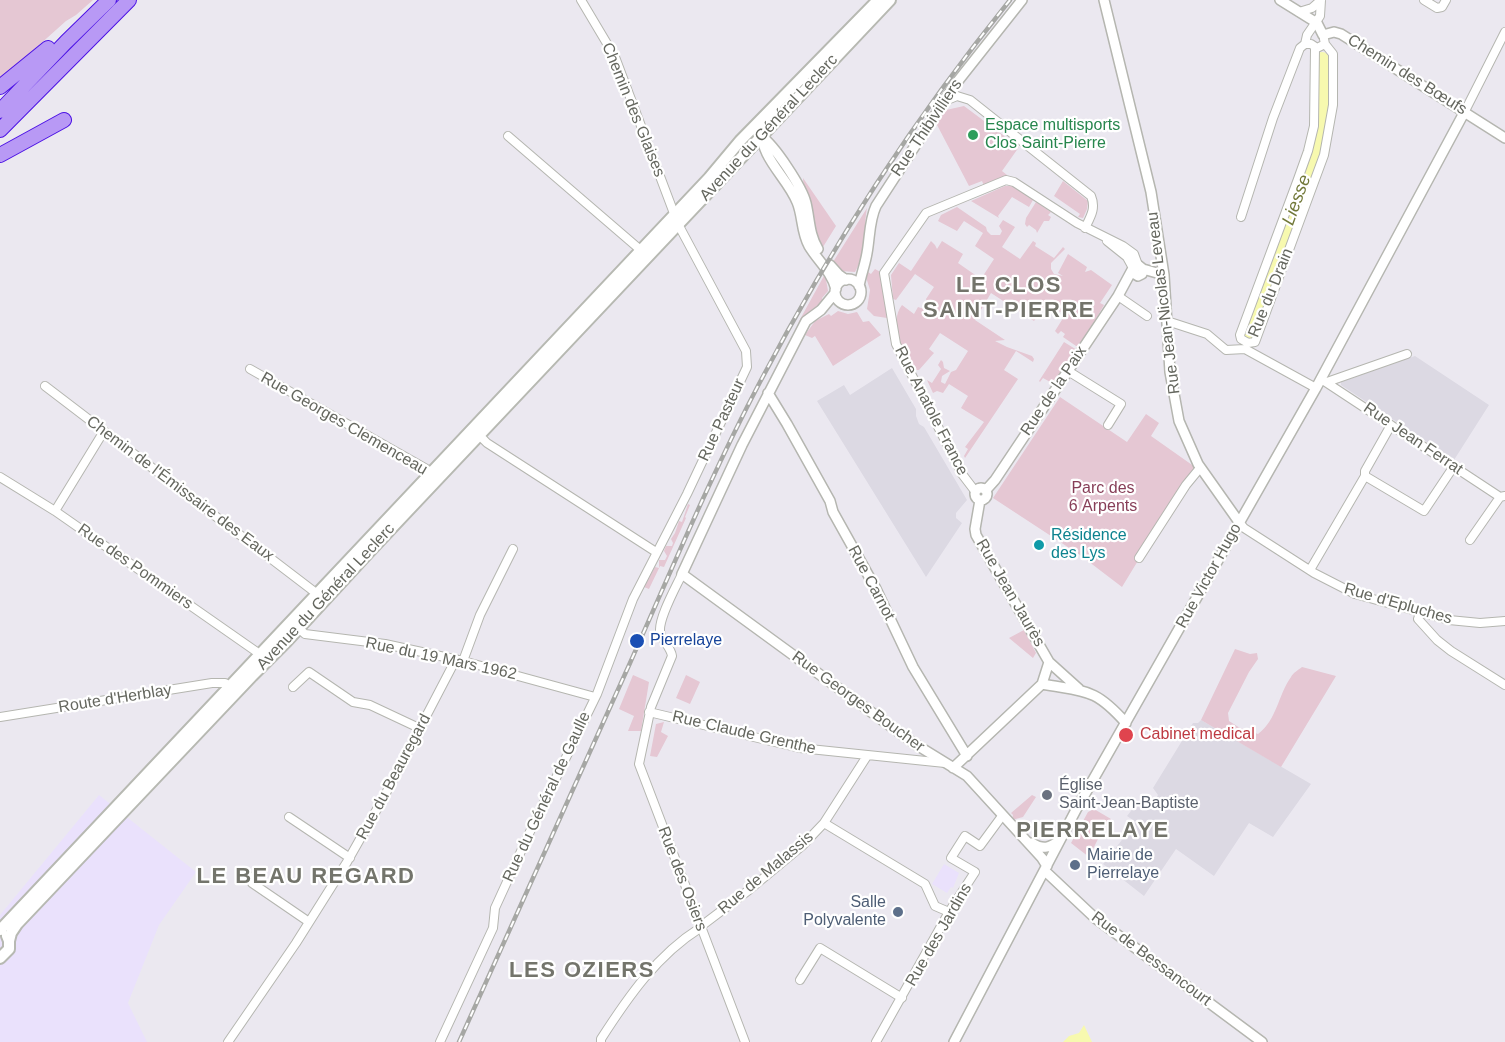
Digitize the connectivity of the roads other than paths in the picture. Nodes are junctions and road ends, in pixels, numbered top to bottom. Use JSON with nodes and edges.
{"nodes":[{"id":1,"x":109,"y":0,"type":"edge"},
{"id":2,"x":129,"y":0,"type":"edge"},
{"id":3,"x":582,"y":0,"type":"edge"},
{"id":4,"x":1022,"y":0,"type":"edge"},
{"id":5,"x":1104,"y":0,"type":"edge"},
{"id":6,"x":1280,"y":0,"type":"edge"},
{"id":7,"x":1321,"y":0,"type":"edge"},
{"id":8,"x":1424,"y":0,"type":"edge"},
{"id":9,"x":1446,"y":0,"type":"edge"},
{"id":10,"x":883,"y":1,"type":"edge"},
{"id":11,"x":1299,"y":12,"type":"junction"},
{"id":12,"x":1317,"y":23,"type":"junction"},
{"id":13,"x":1505,"y":32,"type":"edge"},
{"id":14,"x":1324,"y":39,"type":"junction"},
{"id":15,"x":66,"y":42,"type":"junction"},
{"id":16,"x":1305,"y":44,"type":"junction"},
{"id":17,"x":1315,"y":48,"type":"junction"},
{"id":18,"x":823,"y":55,"type":"junction"},
{"id":19,"x":954,"y":86,"type":"junction"},
{"id":20,"x":0,"y":87,"type":"edge"},
{"id":21,"x":790,"y":87,"type":"junction"},
{"id":22,"x":803,"y":92,"type":"junction"},
{"id":23,"x":954,"y":97,"type":"junction"},
{"id":24,"x":945,"y":101,"type":"junction"},
{"id":25,"x":0,"y":111,"type":"edge"},
{"id":26,"x":1465,"y":111,"type":"junction"},
{"id":27,"x":64,"y":120,"type":"dead end"},
{"id":28,"x":0,"y":130,"type":"edge"},
{"id":29,"x":508,"y":136,"type":"dead end"},
{"id":30,"x":761,"y":136,"type":"junction"},
{"id":31,"x":744,"y":137,"type":"junction"},
{"id":32,"x":1505,"y":138,"type":"edge"},
{"id":33,"x":0,"y":154,"type":"edge"},
{"id":34,"x":1241,"y":217,"type":"dead end"},
{"id":35,"x":677,"y":219,"type":"junction"},
{"id":36,"x":1085,"y":228,"type":"junction"},
{"id":37,"x":643,"y":256,"type":"junction"},
{"id":38,"x":861,"y":270,"type":"junction"},
{"id":39,"x":1138,"y":271,"type":"junction"},
{"id":40,"x":1160,"y":274,"type":"junction"},
{"id":41,"x":847,"y":280,"type":"junction"},
{"id":42,"x":859,"y":286,"type":"junction"},
{"id":43,"x":835,"y":291,"type":"junction"},
{"id":44,"x":1119,"y":293,"type":"junction"},
{"id":45,"x":844,"y":305,"type":"junction"},
{"id":46,"x":816,"y":314,"type":"junction"},
{"id":47,"x":1147,"y":316,"type":"dead end"},
{"id":48,"x":1167,"y":321,"type":"junction"},
{"id":49,"x":1407,"y":354,"type":"dead end"},
{"id":50,"x":250,"y":369,"type":"dead end"},
{"id":51,"x":1068,"y":370,"type":"junction"},
{"id":52,"x":1324,"y":380,"type":"junction"},
{"id":53,"x":45,"y":386,"type":"dead end"},
{"id":54,"x":1316,"y":388,"type":"junction"},
{"id":55,"x":768,"y":393,"type":"junction"},
{"id":56,"x":476,"y":424,"type":"junction"},
{"id":57,"x":1108,"y":425,"type":"dead end"},
{"id":58,"x":1391,"y":425,"type":"junction"},
{"id":59,"x":104,"y":431,"type":"junction"},
{"id":60,"x":478,"y":436,"type":"junction"},
{"id":61,"x":1454,"y":466,"type":"junction"},
{"id":62,"x":1200,"y":468,"type":"junction"},
{"id":63,"x":434,"y":476,"type":"junction"},
{"id":64,"x":1365,"y":476,"type":"junction"},
{"id":65,"x":0,"y":477,"type":"edge"},
{"id":66,"x":975,"y":490,"type":"junction"},
{"id":67,"x":986,"y":490,"type":"junction"},
{"id":68,"x":1502,"y":497,"type":"edge"},
{"id":69,"x":980,"y":500,"type":"junction"},
{"id":70,"x":55,"y":511,"type":"junction"},
{"id":71,"x":1239,"y":522,"type":"junction"},
{"id":72,"x":1470,"y":540,"type":"dead end"},
{"id":73,"x":513,"y":549,"type":"dead end"},
{"id":74,"x":656,"y":552,"type":"junction"},
{"id":75,"x":1140,"y":558,"type":"dead end"},
{"id":76,"x":1310,"y":570,"type":"junction"},
{"id":77,"x":682,"y":574,"type":"junction"},
{"id":78,"x":316,"y":593,"type":"junction"},
{"id":79,"x":1420,"y":613,"type":"junction"},
{"id":80,"x":290,"y":621,"type":"junction"},
{"id":81,"x":1505,"y":621,"type":"edge"},
{"id":82,"x":282,"y":629,"type":"junction"},
{"id":83,"x":299,"y":629,"type":"junction"},
{"id":84,"x":291,"y":638,"type":"junction"},
{"id":85,"x":263,"y":657,"type":"junction"},
{"id":86,"x":459,"y":660,"type":"junction"},
{"id":87,"x":1049,"y":662,"type":"junction"},
{"id":88,"x":1042,"y":684,"type":"junction"},
{"id":89,"x":1505,"y":685,"type":"edge"},
{"id":90,"x":293,"y":687,"type":"dead end"},
{"id":91,"x":233,"y":689,"type":"junction"},
{"id":92,"x":1079,"y":689,"type":"junction"},
{"id":93,"x":595,"y":697,"type":"junction"},
{"id":94,"x":649,"y":712,"type":"junction"},
{"id":95,"x":0,"y":717,"type":"edge"},
{"id":96,"x":1126,"y":723,"type":"junction"},
{"id":97,"x":419,"y":728,"type":"junction"},
{"id":98,"x":867,"y":756,"type":"junction"},
{"id":99,"x":967,"y":756,"type":"junction"},
{"id":100,"x":949,"y":765,"type":"junction"},
{"id":101,"x":1002,"y":816,"type":"junction"},
{"id":102,"x":289,"y":818,"type":"dead end"},
{"id":103,"x":824,"y":823,"type":"junction"},
{"id":104,"x":1025,"y":839,"type":"junction"},
{"id":105,"x":1060,"y":839,"type":"junction"},
{"id":106,"x":350,"y":858,"type":"junction"},
{"id":107,"x":1046,"y":869,"type":"junction"},
{"id":108,"x":249,"y":876,"type":"dead end"},
{"id":109,"x":949,"y":912,"type":"junction"},
{"id":110,"x":309,"y":922,"type":"junction"},
{"id":111,"x":700,"y":928,"type":"junction"},
{"id":112,"x":0,"y":930,"type":"edge"},
{"id":113,"x":9,"y":941,"type":"junction"},
{"id":114,"x":0,"y":958,"type":"edge"},
{"id":115,"x":800,"y":980,"type":"dead end"},
{"id":116,"x":902,"y":999,"type":"junction"},
{"id":117,"x":228,"y":1042,"type":"edge"},
{"id":118,"x":440,"y":1042,"type":"edge"},
{"id":119,"x":601,"y":1042,"type":"edge"},
{"id":120,"x":745,"y":1042,"type":"edge"},
{"id":121,"x":876,"y":1042,"type":"edge"},
{"id":122,"x":954,"y":1042,"type":"edge"},
{"id":123,"x":1262,"y":1042,"type":"edge"}],
"edges":[{"from":1,"to":15,"type":"highway"},
{"from":2,"to":28,"type":"highway"},
{"from":3,"to":35,"type":"street","name":"Chemin des Glaises"},
{"from":4,"to":19,"type":"street","name":"Rue Thibivilliers"},
{"from":5,"to":40,"type":"street","name":"Rue Jean-Nicolas Leveau"},
{"from":6,"to":11,"type":"street","name":"Chemin des Bœufs"},
{"from":7,"to":11,"type":"street"},
{"from":7,"to":12,"type":"street"},
{"from":8,"to":9,"type":"street"},
{"from":10,"to":18,"type":"main road","name":"Avenue du Général Leclerc"},
{"from":10,"to":22,"type":"main road","name":"Avenue du Général Leclerc"},
{"from":11,"to":12,"type":"street","name":"Chemin des Bœufs"},
{"from":12,"to":14,"type":"street","name":"Chemin des Bœufs"},
{"from":12,"to":16,"type":"street"},
{"from":13,"to":26,"type":"street"},
{"from":14,"to":17,"type":"street"},
{"from":14,"to":17,"type":"street","name":"Rue du Drain"},
{"from":14,"to":26,"type":"street","name":"Chemin des Bœufs"},
{"from":15,"to":20,"type":"highway"},
{"from":15,"to":25,"type":"highway"},
{"from":16,"to":17,"type":"street"},
{"from":16,"to":34,"type":"street"},
{"from":18,"to":21,"type":"main road","name":"Avenue du Général Leclerc"},
{"from":18,"to":22,"type":"main road"},
{"from":19,"to":23,"type":"street"},
{"from":19,"to":24,"type":"street","name":"Rue Thibivilliers"},
{"from":21,"to":30,"type":"street"},
{"from":21,"to":31,"type":"main road","name":"Avenue du Général Leclerc"},
{"from":22,"to":30,"type":"main road","name":"Avenue du Général Leclerc"},
{"from":23,"to":24,"type":"street"},
{"from":23,"to":36,"type":"street"},
{"from":24,"to":38,"type":"street","name":"Rue Thibivilliers"},
{"from":26,"to":32,"type":"street","name":"Chemin des Bœufs"},
{"from":26,"to":52,"type":"street","name":"Rue Victor Hugo"},
{"from":27,"to":33,"type":"highway"},
{"from":29,"to":37,"type":"street"},
{"from":30,"to":31,"type":"main road"},
{"from":30,"to":35,"type":"main road","name":"Avenue du Général Leclerc"},
{"from":30,"to":41,"type":"street"},
{"from":30,"to":43,"type":"street"},
{"from":31,"to":35,"type":"main road","name":"Avenue du Général Leclerc"},
{"from":35,"to":37,"type":"main road","name":"Avenue du Général Leclerc"},
{"from":35,"to":74,"type":"street","name":"Rue Pasteur"},
{"from":36,"to":39,"type":"street","name":"Rue Anatole France"},
{"from":36,"to":66,"type":"street","name":"Rue Anatole France"},
{"from":37,"to":56,"type":"main road","name":"Avenue du Général Leclerc"},
{"from":37,"to":60,"type":"main road","name":"Avenue du Général Leclerc"},
{"from":38,"to":41,"type":"street"},
{"from":38,"to":42,"type":"street","name":"Rue Thibivilliers"},
{"from":39,"to":40,"type":"street"},
{"from":39,"to":44,"type":"street","name":"Rue de la Paix"},
{"from":40,"to":48,"type":"street","name":"Rue Jean-Nicolas Leveau"},
{"from":41,"to":42,"type":"street"},
{"from":41,"to":43,"type":"street"},
{"from":42,"to":45,"type":"street"},
{"from":43,"to":45,"type":"street"},
{"from":43,"to":46,"type":"street"},
{"from":44,"to":47,"type":"street"},
{"from":44,"to":51,"type":"street","name":"Rue de la Paix"},
{"from":45,"to":46,"type":"street"},
{"from":46,"to":55,"type":"street"},
{"from":48,"to":54,"type":"street"},
{"from":48,"to":62,"type":"street","name":"Rue Jean-Nicolas Leveau"},
{"from":49,"to":52,"type":"street"},
{"from":50,"to":63,"type":"street","name":"Rue Georges Clemenceau"},
{"from":51,"to":57,"type":"street"},
{"from":51,"to":67,"type":"street","name":"Rue de la Paix"},
{"from":52,"to":54,"type":"street","name":"Rue Victor Hugo"},
{"from":52,"to":58,"type":"street","name":"Rue Jean Ferrat"},
{"from":53,"to":59,"type":"street","name":"Chemin de l'Émissaire des Eaux"},
{"from":54,"to":71,"type":"street","name":"Rue Victor Hugo"},
{"from":55,"to":77,"type":"street"},
{"from":55,"to":99,"type":"street","name":"Rue Carnot"},
{"from":56,"to":60,"type":"street"},
{"from":56,"to":63,"type":"main road","name":"Avenue du Général Leclerc"},
{"from":58,"to":61,"type":"street","name":"Rue Jean Ferrat"},
{"from":58,"to":64,"type":"street"},
{"from":59,"to":70,"type":"street"},
{"from":59,"to":78,"type":"street","name":"Chemin de l'Émissaire des Eaux"},
{"from":60,"to":63,"type":"main road","name":"Avenue du Général Leclerc"},
{"from":60,"to":74,"type":"street"},
{"from":61,"to":64,"type":"street"},
{"from":61,"to":68,"type":"street","name":"Rue Jean Ferrat"},
{"from":62,"to":71,"type":"street","name":"Rue Jean-Nicolas Leveau"},
{"from":62,"to":75,"type":"street"},
{"from":63,"to":78,"type":"main road","name":"Avenue du Général Leclerc"},
{"from":63,"to":83,"type":"main road","name":"Avenue du Général Leclerc"},
{"from":64,"to":76,"type":"street"},
{"from":65,"to":70,"type":"street","name":"Rue des Pommiers"},
{"from":66,"to":67,"type":"street"},
{"from":66,"to":69,"type":"street"},
{"from":67,"to":69,"type":"street"},
{"from":68,"to":72,"type":"street"},
{"from":69,"to":87,"type":"street","name":"Rue Jean Jaurès"},
{"from":70,"to":85,"type":"street","name":"Rue des Pommiers"},
{"from":71,"to":76,"type":"street","name":"Rue d'Epluches"},
{"from":71,"to":96,"type":"street","name":"Rue Victor Hugo"},
{"from":73,"to":86,"type":"street","name":"Rue du Beauregard"},
{"from":74,"to":93,"type":"street","name":"Rue du Général de Gaulle"},
{"from":76,"to":79,"type":"street","name":"Rue d'Epluches"},
{"from":77,"to":94,"type":"street","name":"Rue des Osiers"},
{"from":77,"to":100,"type":"street","name":"Rue Georges Boucher"},
{"from":78,"to":80,"type":"main road","name":"Avenue du Général Leclerc"},
{"from":79,"to":81,"type":"street","name":"Rue d'Epluches"},
{"from":79,"to":89,"type":"street"},
{"from":80,"to":82,"type":"main road","name":"Avenue du Général Leclerc"},
{"from":80,"to":83,"type":"street","name":"Rue du 19 Mars 1962"},
{"from":82,"to":84,"type":"street"},
{"from":82,"to":85,"type":"main road","name":"Avenue du Général Leclerc"},
{"from":83,"to":84,"type":"main road","name":"Avenue du Général Leclerc"},
{"from":83,"to":86,"type":"street","name":"Rue du 19 Mars 1962"},
{"from":84,"to":85,"type":"main road","name":"Avenue du Général Leclerc"},
{"from":85,"to":91,"type":"main road","name":"Avenue du Général Leclerc"},
{"from":86,"to":93,"type":"street","name":"Rue du 19 Mars 1962"},
{"from":86,"to":97,"type":"street","name":"Rue du Beauregard"},
{"from":87,"to":88,"type":"street","name":"Rue Jean Jaurès"},
{"from":87,"to":92,"type":"street"},
{"from":88,"to":92,"type":"street"},
{"from":88,"to":99,"type":"street"},
{"from":90,"to":97,"type":"street"},
{"from":91,"to":95,"type":"street","name":"Route d'Herblay"},
{"from":91,"to":112,"type":"main road","name":"Avenue du Général Leclerc"},
{"from":91,"to":113,"type":"main road","name":"Avenue du Général Leclerc"},
{"from":92,"to":96,"type":"street"},
{"from":93,"to":118,"type":"street","name":"Rue du Général de Gaulle"},
{"from":94,"to":98,"type":"street","name":"Rue Claude Grenthe"},
{"from":94,"to":111,"type":"street","name":"Rue des Osiers"},
{"from":96,"to":105,"type":"street","name":"Rue Victor Hugo"},
{"from":97,"to":106,"type":"street","name":"Rue du Beauregard"},
{"from":98,"to":100,"type":"street","name":"Rue Claude Grenthe"},
{"from":98,"to":103,"type":"street","name":"Rue de Malassis"},
{"from":99,"to":100,"type":"street"},
{"from":100,"to":101,"type":"street","name":"Rue Georges Boucher"},
{"from":101,"to":104,"type":"street","name":"Rue Georges Boucher"},
{"from":101,"to":109,"type":"street","name":"Rue des Jardins"},
{"from":102,"to":106,"type":"street"},
{"from":103,"to":109,"type":"street"},
{"from":103,"to":111,"type":"street","name":"Rue de Malassis"},
{"from":104,"to":105,"type":"street"},
{"from":104,"to":107,"type":"street","name":"Rue Georges Boucher"},
{"from":105,"to":107,"type":"street","name":"Rue Victor Hugo"},
{"from":106,"to":110,"type":"street","name":"Rue du Beauregard"},
{"from":107,"to":122,"type":"street","name":"Rue Victor Hugo"},
{"from":107,"to":123,"type":"street","name":"Rue de Bessancourt"},
{"from":108,"to":110,"type":"street"},
{"from":109,"to":116,"type":"street","name":"Rue des Jardins"},
{"from":110,"to":117,"type":"street","name":"Rue du Beauregard"},
{"from":111,"to":119,"type":"street","name":"Rue de Malassis"},
{"from":111,"to":120,"type":"street","name":"Rue des Osiers"},
{"from":112,"to":113,"type":"main road","name":"Avenue du Général Leclerc"},
{"from":113,"to":114,"type":"main road","name":"Avenue du Général Leclerc"},
{"from":115,"to":116,"type":"street","name":"Rue des Jardins"},
{"from":116,"to":121,"type":"street","name":"Rue des Jardins"}]}
